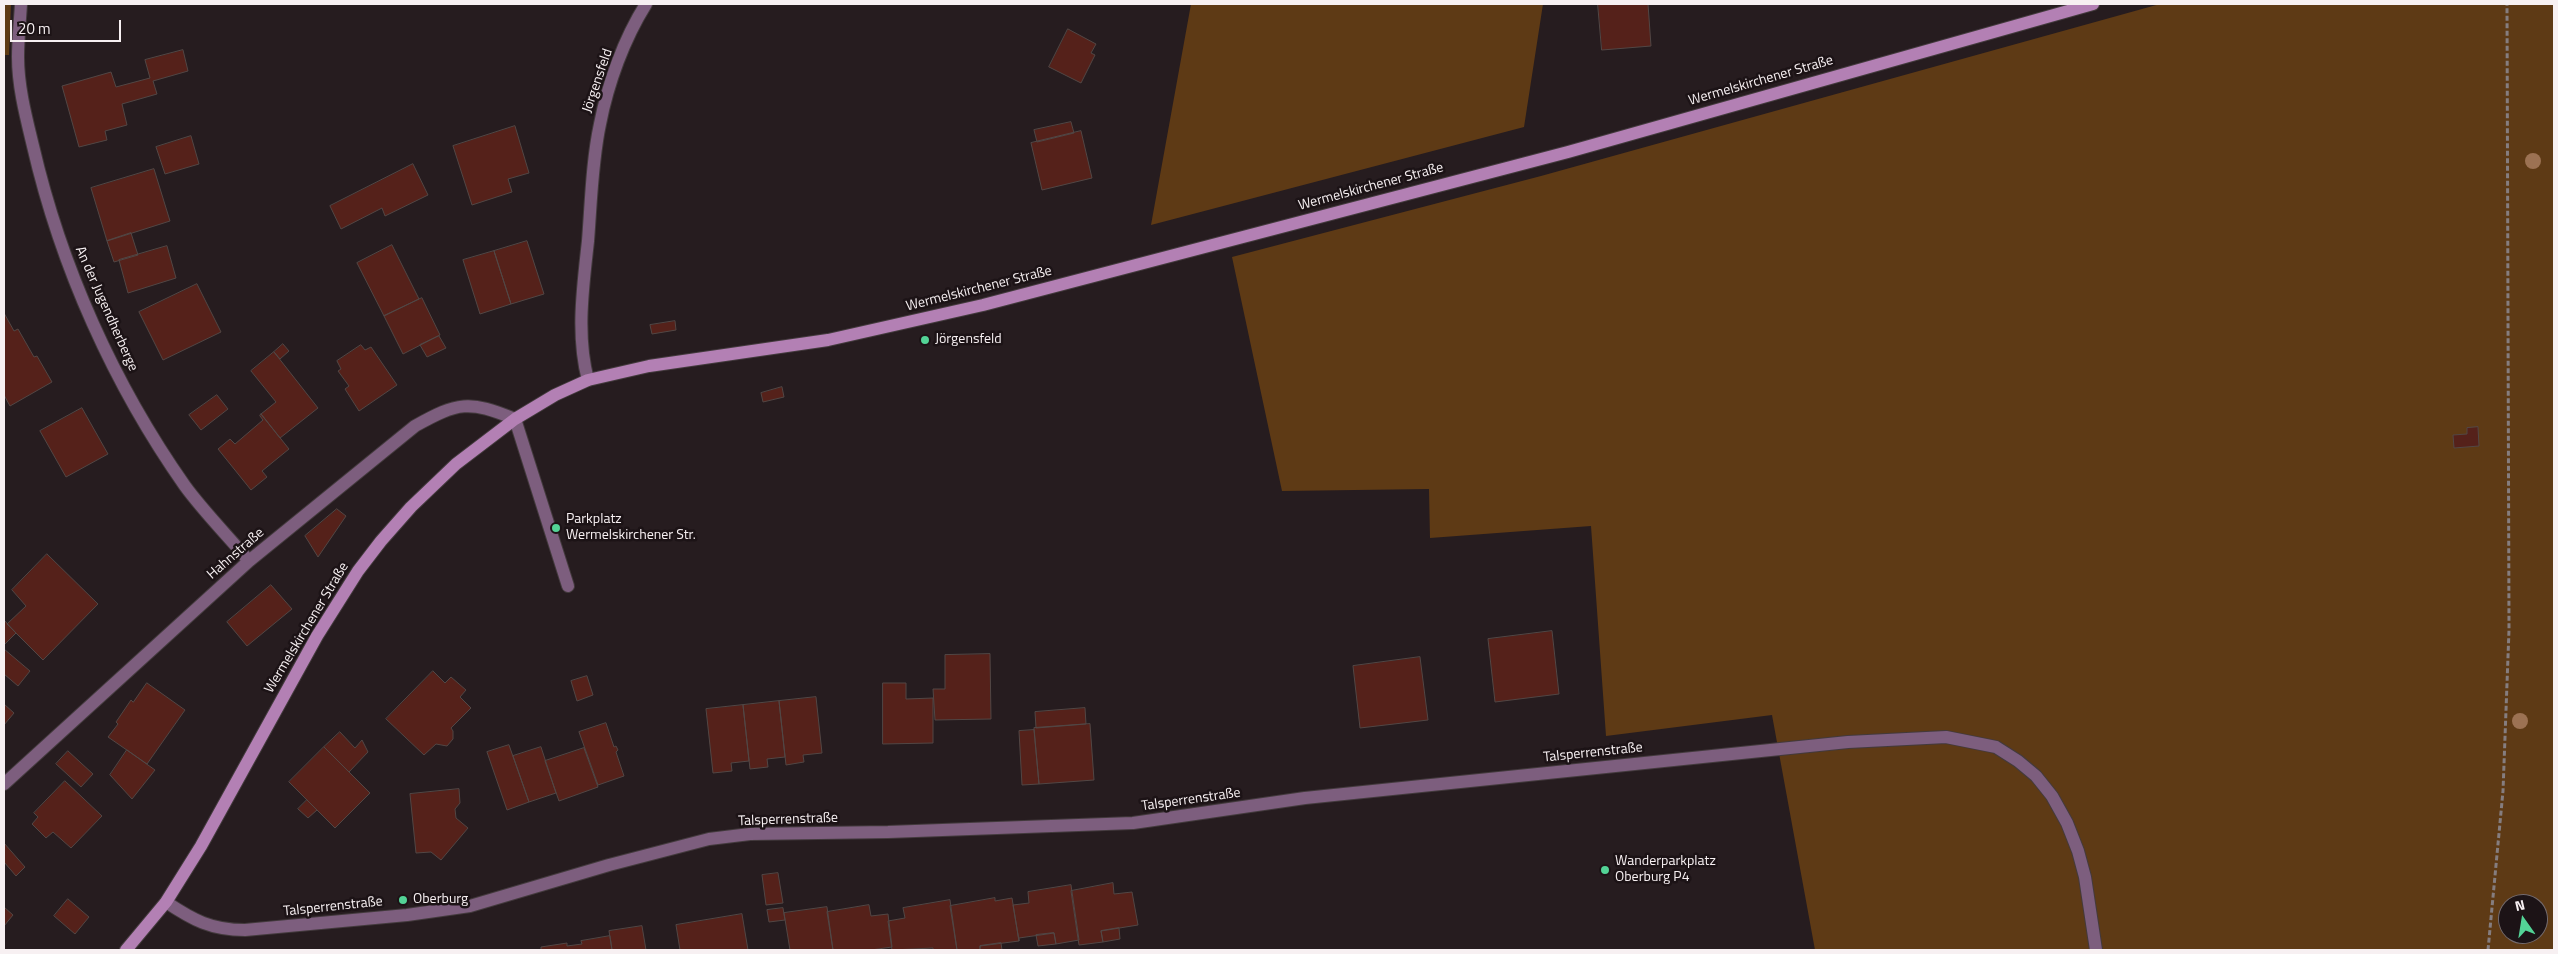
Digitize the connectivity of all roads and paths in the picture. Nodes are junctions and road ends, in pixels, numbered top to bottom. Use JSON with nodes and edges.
{"nodes":[{"id":1,"x":21,"y":4,"type":"edge"},
{"id":2,"x":646,"y":4,"type":"edge"},
{"id":3,"x":2093,"y":4,"type":"edge"},
{"id":4,"x":2506,"y":4,"type":"edge"},
{"id":5,"x":588,"y":380,"type":"junction"},
{"id":6,"x":515,"y":419,"type":"junction"},
{"id":7,"x":249,"y":561,"type":"junction"},
{"id":8,"x":568,"y":586,"type":"dead end"},
{"id":9,"x":4,"y":784,"type":"edge"},
{"id":10,"x":166,"y":902,"type":"junction"},
{"id":11,"x":126,"y":950,"type":"edge"},
{"id":12,"x":2096,"y":950,"type":"edge"},
{"id":13,"x":2488,"y":950,"type":"edge"}],
"edges":[{"from":1,"to":7,"type":"street","name":"An der Jugendherberge"},
{"from":2,"to":5,"type":"street","name":"Jörgensfeld"},
{"from":3,"to":5,"type":"main road","name":"Wermelskirchener Straße"},
{"from":4,"to":13,"type":"path"},
{"from":5,"to":6,"type":"main road","name":"Wermelskirchener Straße"},
{"from":6,"to":7,"type":"street","name":"Hahnstraße"},
{"from":6,"to":8,"type":"street"},
{"from":6,"to":10,"type":"main road","name":"Wermelskirchener Straße"},
{"from":7,"to":9,"type":"street","name":"Hahnstraße"},
{"from":10,"to":11,"type":"main road","name":"Wermelskirchener Straße"},
{"from":10,"to":12,"type":"street","name":"Talsperrenstraße"}]}
